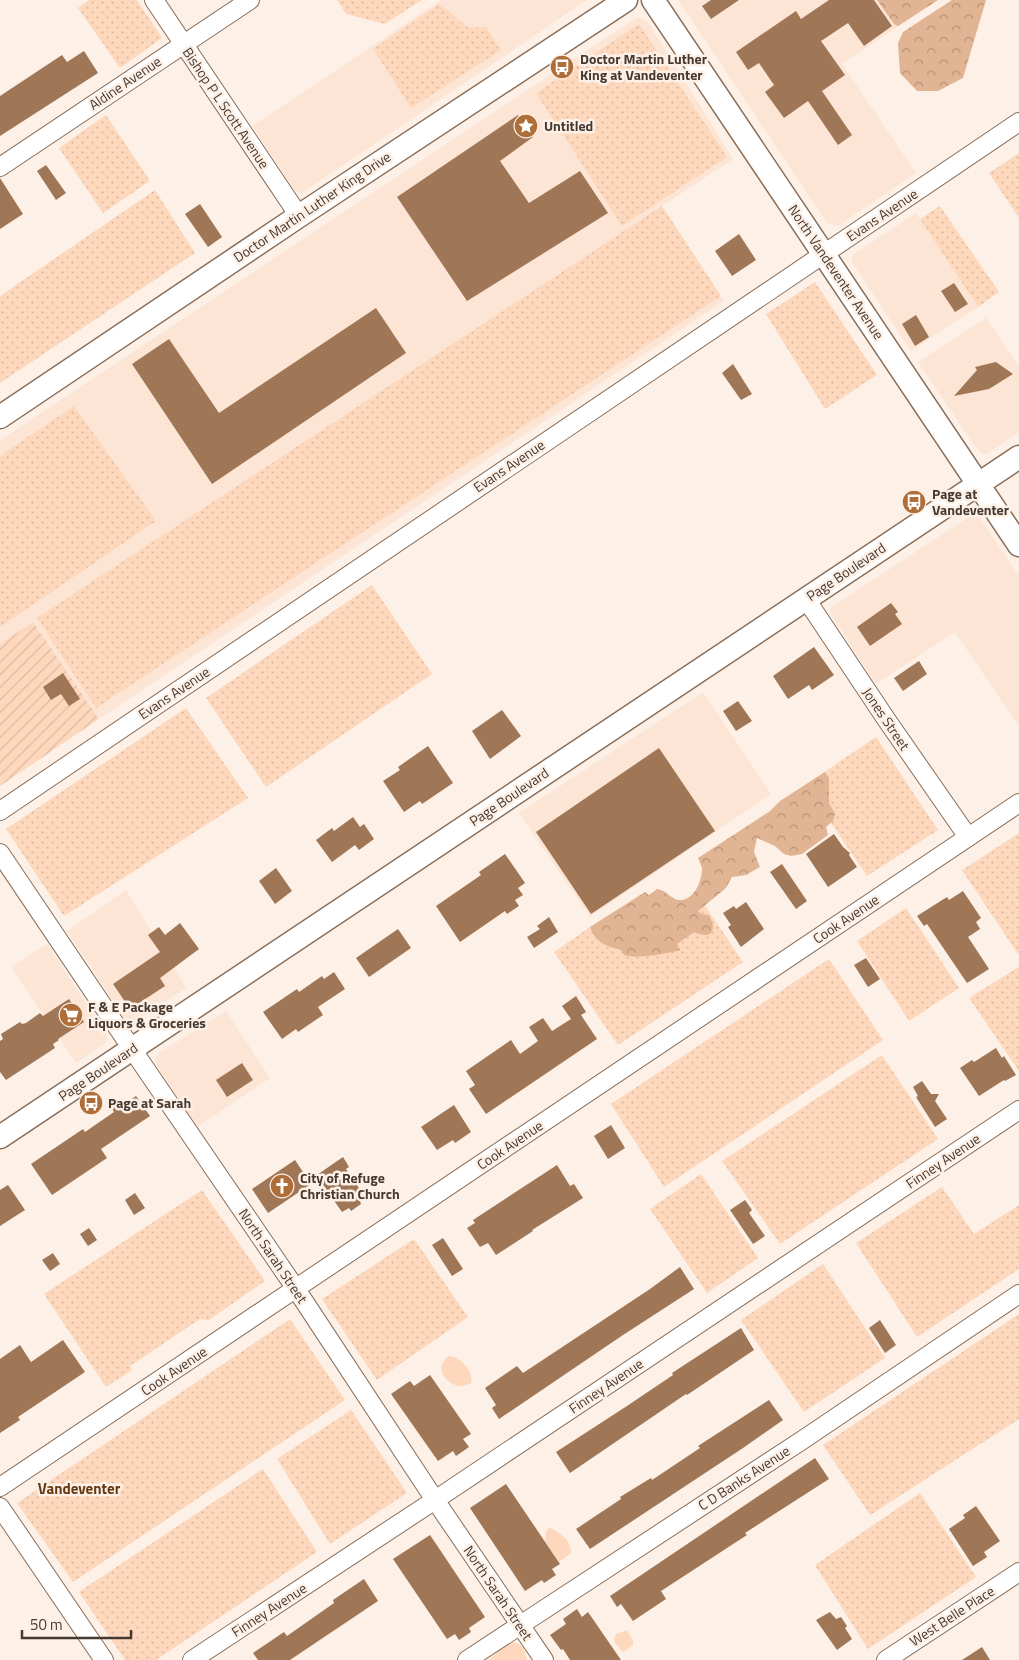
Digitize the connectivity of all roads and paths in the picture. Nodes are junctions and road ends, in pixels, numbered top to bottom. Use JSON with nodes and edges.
{"nodes":[{"id":1,"x":154,"y":0,"type":"edge"},
{"id":2,"x":250,"y":0,"type":"edge"},
{"id":3,"x":626,"y":0,"type":"edge"},
{"id":4,"x":653,"y":0,"type":"edge"},
{"id":5,"x":184,"y":44,"type":"junction"},
{"id":6,"x":1019,"y":122,"type":"edge"},
{"id":7,"x":0,"y":167,"type":"edge"},
{"id":8,"x":299,"y":216,"type":"junction"},
{"id":9,"x":824,"y":254,"type":"junction"},
{"id":10,"x":0,"y":417,"type":"edge"},
{"id":11,"x":1019,"y":457,"type":"edge"},
{"id":12,"x":978,"y":484,"type":"junction"},
{"id":13,"x":1019,"y":545,"type":"edge"},
{"id":14,"x":806,"y":599,"type":"junction"},
{"id":15,"x":1019,"y":803,"type":"edge"},
{"id":16,"x":0,"y":811,"type":"edge"},
{"id":17,"x":968,"y":837,"type":"junction"},
{"id":18,"x":0,"y":853,"type":"edge"},
{"id":19,"x":132,"y":1049,"type":"junction"},
{"id":20,"x":1019,"y":1110,"type":"edge"},
{"id":21,"x":0,"y":1137,"type":"edge"},
{"id":22,"x":296,"y":1289,"type":"junction"},
{"id":23,"x":1019,"y":1294,"type":"edge"},
{"id":24,"x":0,"y":1487,"type":"edge"},
{"id":25,"x":435,"y":1500,"type":"junction"},
{"id":26,"x":0,"y":1507,"type":"edge"},
{"id":27,"x":1019,"y":1572,"type":"edge"},
{"id":28,"x":520,"y":1625,"type":"junction"},
{"id":29,"x":104,"y":1660,"type":"edge"},
{"id":30,"x":192,"y":1660,"type":"edge"},
{"id":31,"x":467,"y":1660,"type":"edge"},
{"id":32,"x":544,"y":1660,"type":"edge"},
{"id":33,"x":886,"y":1660,"type":"edge"}],
"edges":[{"from":1,"to":5,"type":"street","name":"Bishop P L Scott Avenue"},
{"from":2,"to":5,"type":"street","name":"Aldine Avenue"},
{"from":3,"to":8,"type":"main road","name":"Doctor Martin Luther King Drive"},
{"from":4,"to":9,"type":"main road","name":"North Vandeventer Avenue"},
{"from":5,"to":7,"type":"street","name":"Aldine Avenue"},
{"from":5,"to":8,"type":"street","name":"Bishop P L Scott Avenue"},
{"from":6,"to":9,"type":"street","name":"Evans Avenue"},
{"from":8,"to":10,"type":"main road","name":"Doctor Martin Luther King Drive"},
{"from":9,"to":12,"type":"main road","name":"North Vandeventer Avenue"},
{"from":9,"to":16,"type":"street","name":"Evans Avenue"},
{"from":11,"to":12,"type":"main road","name":"Page Boulevard"},
{"from":12,"to":13,"type":"main road","name":"North Vandeventer Avenue"},
{"from":12,"to":14,"type":"main road","name":"Page Boulevard"},
{"from":14,"to":17,"type":"street","name":"Jones Street"},
{"from":14,"to":19,"type":"main road","name":"Page Boulevard"},
{"from":15,"to":17,"type":"street","name":"Cook Avenue"},
{"from":17,"to":22,"type":"street","name":"Cook Avenue"},
{"from":18,"to":19,"type":"street","name":"North Sarah Street"},
{"from":19,"to":21,"type":"main road","name":"Page Boulevard"},
{"from":19,"to":22,"type":"street","name":"North Sarah Street"},
{"from":20,"to":25,"type":"street","name":"Finney Avenue"},
{"from":22,"to":24,"type":"street","name":"Cook Avenue"},
{"from":22,"to":25,"type":"street","name":"North Sarah Street"},
{"from":23,"to":28,"type":"street","name":"C D Banks Avenue"},
{"from":25,"to":28,"type":"street","name":"North Sarah Street"},
{"from":25,"to":30,"type":"street","name":"Finney Avenue"},
{"from":26,"to":29,"type":"street"},
{"from":27,"to":33,"type":"street","name":"West Belle Place"},
{"from":28,"to":31,"type":"street","name":"C D Banks Avenue"},
{"from":28,"to":32,"type":"street","name":"North Sarah Street"}]}
